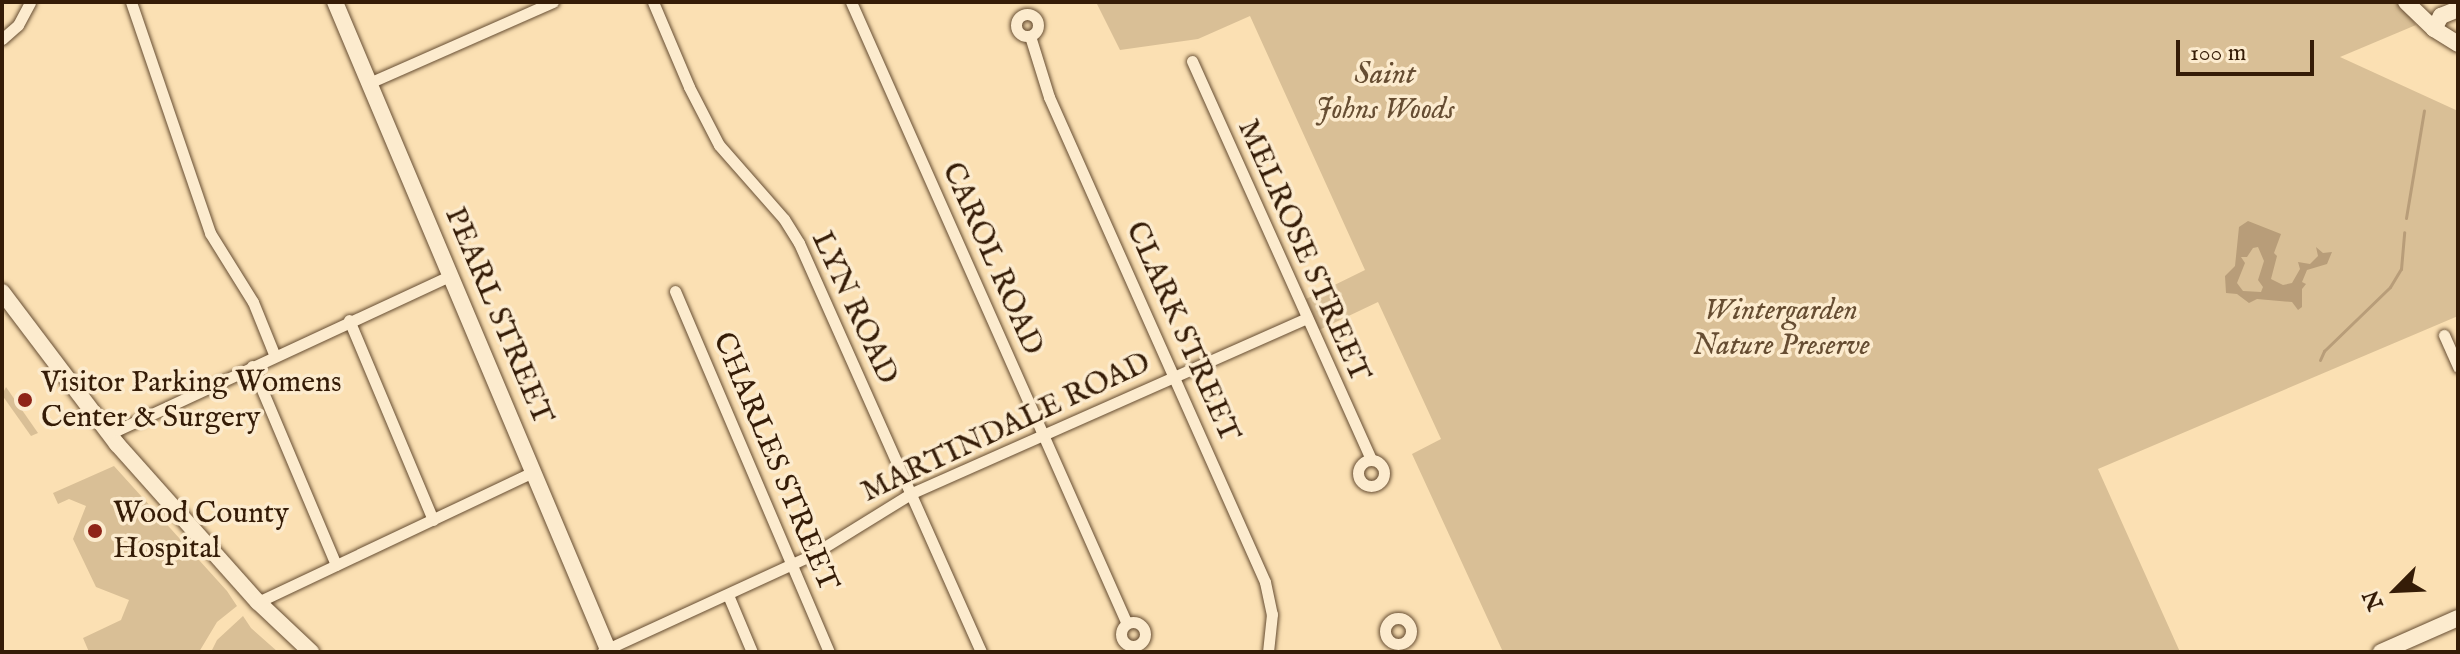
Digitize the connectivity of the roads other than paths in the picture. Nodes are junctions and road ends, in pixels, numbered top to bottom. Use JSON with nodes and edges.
{"nodes":[{"id":1,"x":30,"y":2,"type":"edge"},
{"id":2,"x":131,"y":2,"type":"edge"},
{"id":3,"x":335,"y":2,"type":"edge"},
{"id":4,"x":553,"y":2,"type":"edge"},
{"id":5,"x":653,"y":2,"type":"edge"},
{"id":6,"x":851,"y":2,"type":"edge"},
{"id":7,"x":2406,"y":2,"type":"edge"},
{"id":8,"x":2458,"y":9,"type":"edge"},
{"id":9,"x":2434,"y":29,"type":"junction"},
{"id":10,"x":1030,"y":36,"type":"dead end"},
{"id":11,"x":2,"y":39,"type":"edge"},
{"id":12,"x":2458,"y":44,"type":"edge"},
{"id":13,"x":1192,"y":61,"type":"dead end"},
{"id":14,"x":369,"y":83,"type":"junction"},
{"id":15,"x":451,"y":275,"type":"junction"},
{"id":16,"x":675,"y":291,"type":"dead end"},
{"id":17,"x":2,"y":292,"type":"edge"},
{"id":18,"x":1307,"y":318,"type":"junction"},
{"id":19,"x":349,"y":320,"type":"junction"},
{"id":20,"x":2444,"y":335,"type":"dead end"},
{"id":21,"x":274,"y":354,"type":"junction"},
{"id":22,"x":252,"y":366,"type":"junction"},
{"id":23,"x":2458,"y":367,"type":"edge"},
{"id":24,"x":1175,"y":376,"type":"junction"},
{"id":25,"x":109,"y":434,"type":"junction"},
{"id":26,"x":1044,"y":434,"type":"junction"},
{"id":27,"x":1371,"y":460,"type":"dead end"},
{"id":28,"x":533,"y":472,"type":"junction"},
{"id":29,"x":912,"y":493,"type":"junction"},
{"id":30,"x":433,"y":520,"type":"junction"},
{"id":31,"x":792,"y":564,"type":"junction"},
{"id":32,"x":336,"y":565,"type":"junction"},
{"id":33,"x":728,"y":595,"type":"junction"},
{"id":34,"x":258,"y":602,"type":"junction"},
{"id":35,"x":2458,"y":618,"type":"edge"},
{"id":36,"x":1127,"y":624,"type":"dead end"},
{"id":37,"x":606,"y":651,"type":"edge"},
{"id":38,"x":311,"y":652,"type":"edge"},
{"id":39,"x":752,"y":652,"type":"edge"},
{"id":40,"x":829,"y":652,"type":"edge"},
{"id":41,"x":981,"y":652,"type":"edge"},
{"id":42,"x":1268,"y":652,"type":"edge"},
{"id":43,"x":2381,"y":652,"type":"edge"}],
"edges":[{"from":1,"to":11,"type":"street"},
{"from":2,"to":21,"type":"street"},
{"from":3,"to":14,"type":"street","name":"PEARL STREET"},
{"from":4,"to":14,"type":"street"},
{"from":5,"to":29,"type":"street","name":"LYN ROAD"},
{"from":6,"to":26,"type":"street","name":"CAROL ROAD"},
{"from":7,"to":9,"type":"street"},
{"from":8,"to":9,"type":"street"},
{"from":9,"to":12,"type":"street"},
{"from":10,"to":24,"type":"street","name":"CLARK STREET"},
{"from":13,"to":18,"type":"street","name":"MELROSE STREET"},
{"from":14,"to":15,"type":"street","name":"PEARL STREET"},
{"from":15,"to":19,"type":"street"},
{"from":15,"to":28,"type":"street","name":"PEARL STREET"},
{"from":16,"to":31,"type":"street","name":"CHARLES STREET"},
{"from":17,"to":25,"type":"street"},
{"from":18,"to":24,"type":"street","name":"MARTINDALE ROAD"},
{"from":18,"to":27,"type":"street","name":"MELROSE STREET"},
{"from":19,"to":21,"type":"street"},
{"from":19,"to":30,"type":"street"},
{"from":20,"to":23,"type":"street"},
{"from":21,"to":22,"type":"street"},
{"from":22,"to":25,"type":"street"},
{"from":22,"to":32,"type":"street"},
{"from":24,"to":26,"type":"street","name":"MARTINDALE ROAD"},
{"from":24,"to":42,"type":"street","name":"CLARK STREET"},
{"from":25,"to":34,"type":"street"},
{"from":26,"to":29,"type":"street","name":"MARTINDALE ROAD"},
{"from":26,"to":36,"type":"street","name":"CAROL ROAD"},
{"from":28,"to":30,"type":"street"},
{"from":28,"to":37,"type":"street","name":"PEARL STREET"},
{"from":29,"to":31,"type":"street","name":"MARTINDALE ROAD"},
{"from":29,"to":41,"type":"street","name":"LYN ROAD"},
{"from":30,"to":32,"type":"street"},
{"from":31,"to":33,"type":"street","name":"MARTINDALE ROAD"},
{"from":31,"to":40,"type":"street","name":"CHARLES STREET"},
{"from":32,"to":34,"type":"street"},
{"from":33,"to":37,"type":"street","name":"MARTINDALE ROAD"},
{"from":33,"to":39,"type":"street"},
{"from":34,"to":38,"type":"street"},
{"from":35,"to":43,"type":"street"}]}
